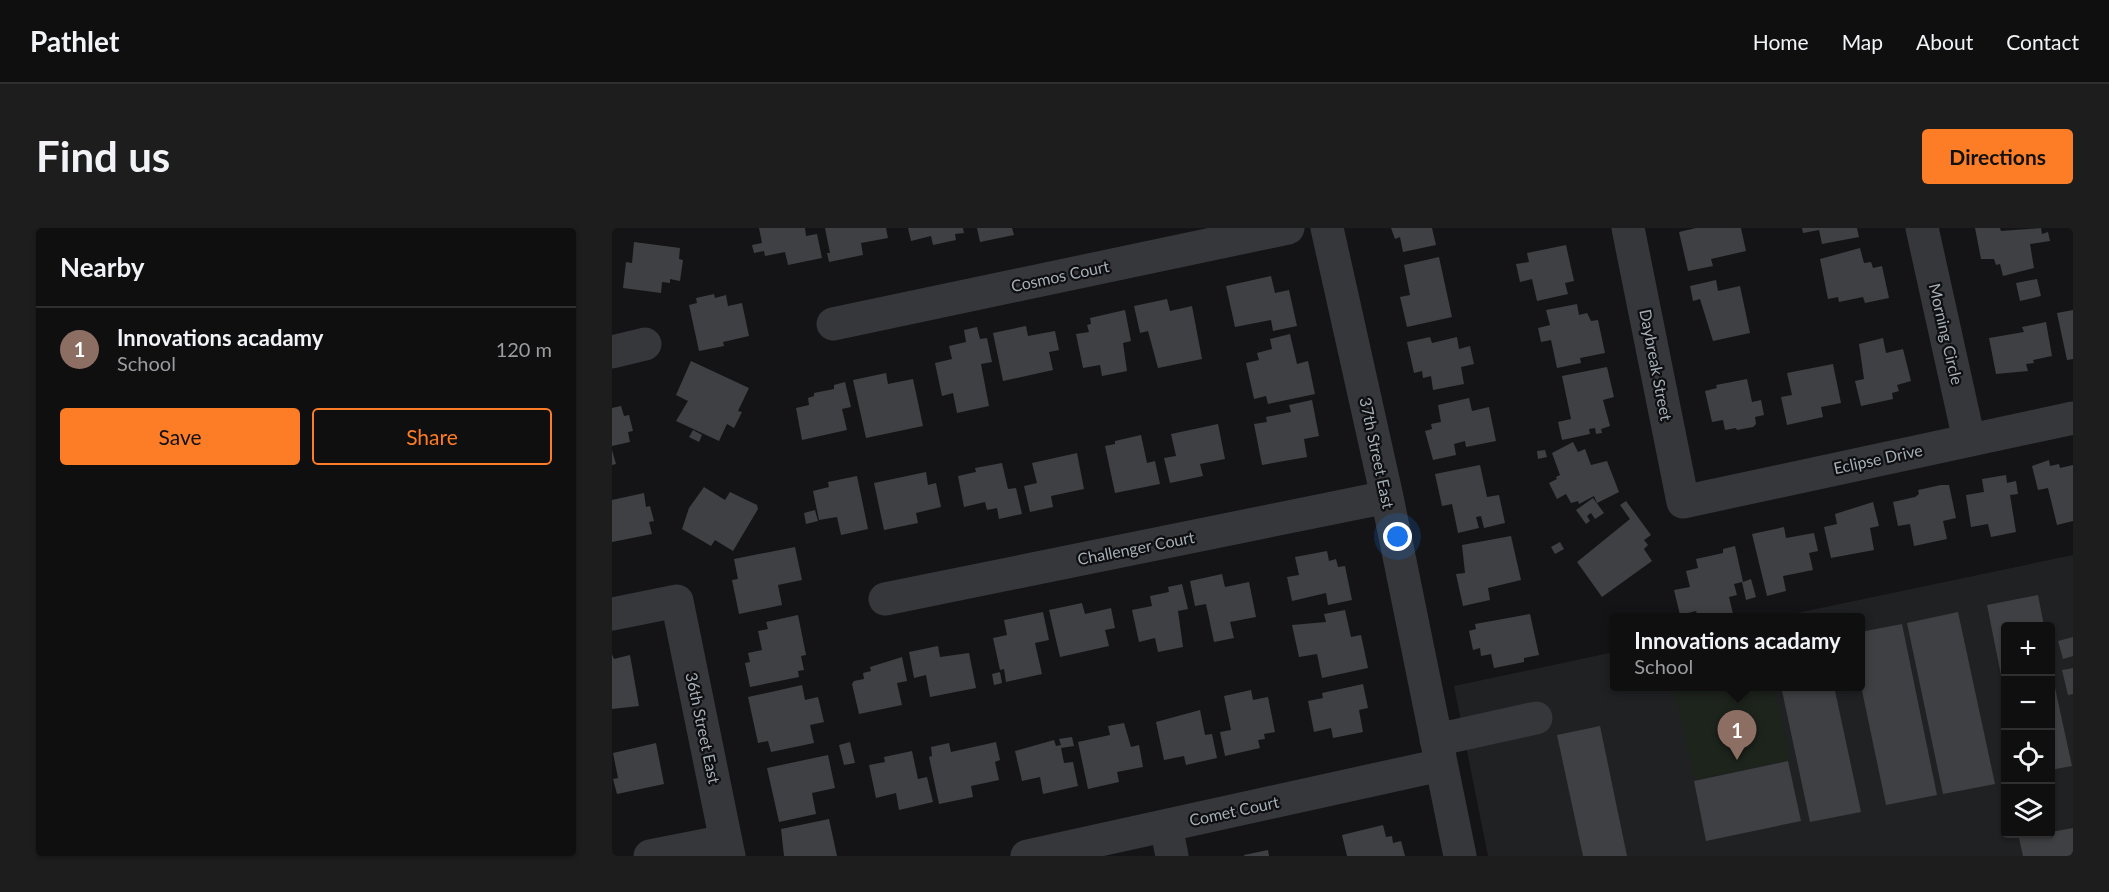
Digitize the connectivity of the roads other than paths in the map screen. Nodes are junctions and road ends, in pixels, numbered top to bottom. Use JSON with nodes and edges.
{"nodes":[{"id":1,"x":1288,"y":228,"type":"edge"},
{"id":2,"x":1327,"y":228,"type":"edge"},
{"id":3,"x":1628,"y":228,"type":"edge"},
{"id":4,"x":1922,"y":228,"type":"edge"},
{"id":5,"x":833,"y":324,"type":"dead end"},
{"id":6,"x":645,"y":344,"type":"dead end"},
{"id":7,"x":612,"y":352,"type":"edge"},
{"id":8,"x":2073,"y":417,"type":"edge"},
{"id":9,"x":1969,"y":440,"type":"junction"},
{"id":10,"x":1387,"y":497,"type":"junction"},
{"id":11,"x":1683,"y":502,"type":"joint"},
{"id":12,"x":885,"y":599,"type":"dead end"},
{"id":13,"x":612,"y":614,"type":"edge"},
{"id":14,"x":1536,"y":718,"type":"dead end"},
{"id":15,"x":1439,"y":753,"type":"junction"},
{"id":16,"x":1169,"y":841,"type":"edge"},
{"id":17,"x":728,"y":848,"type":"edge"},
{"id":18,"x":650,"y":856,"type":"edge"},
{"id":19,"x":1027,"y":856,"type":"edge"},
{"id":20,"x":1460,"y":856,"type":"edge"}],
"edges":[{"from":1,"to":5,"type":"street","name":"Cosmos Court"},
{"from":2,"to":10,"type":"street","name":"37th Street East"},
{"from":3,"to":11,"type":"street","name":"Daybreak Street"},
{"from":4,"to":9,"type":"street","name":"Morning Circle"},
{"from":6,"to":7,"type":"street"},
{"from":8,"to":9,"type":"street","name":"Eclipse Drive"},
{"from":9,"to":11,"type":"street","name":"Eclipse Drive"},
{"from":10,"to":12,"type":"street","name":"Challenger Court"},
{"from":10,"to":15,"type":"street","name":"37th Street East"},
{"from":13,"to":17,"type":"street","name":"36th Street East"},
{"from":14,"to":15,"type":"street","name":"Comet Court"},
{"from":15,"to":16,"type":"street","name":"Comet Court"},
{"from":15,"to":20,"type":"street","name":"37th Street East"},
{"from":16,"to":19,"type":"street","name":"Comet Court"},
{"from":17,"to":18,"type":"street"}]}
